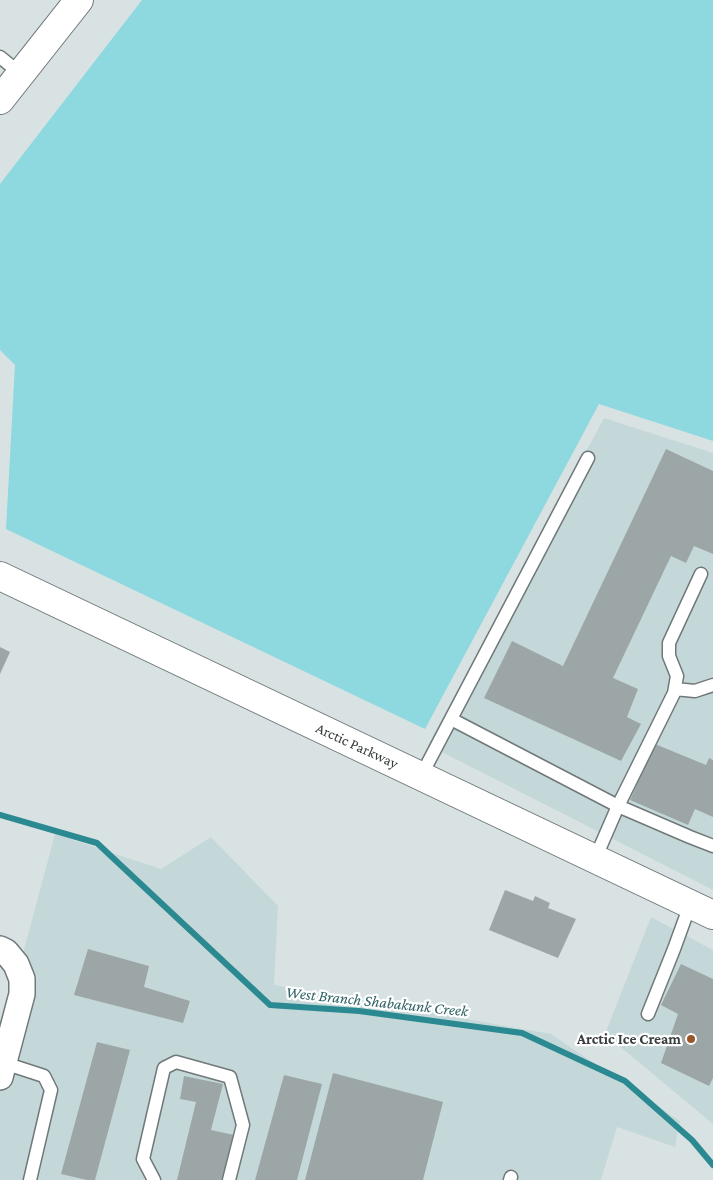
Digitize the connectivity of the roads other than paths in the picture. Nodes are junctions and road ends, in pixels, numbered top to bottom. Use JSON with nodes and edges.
{"nodes":[{"id":1,"x":79,"y":0,"type":"edge"},
{"id":2,"x":0,"y":56,"type":"edge"},
{"id":3,"x":21,"y":74,"type":"junction"},
{"id":4,"x":0,"y":100,"type":"edge"},
{"id":5,"x":588,"y":458,"type":"dead end"},
{"id":6,"x":701,"y":574,"type":"dead end"},
{"id":7,"x":0,"y":576,"type":"edge"},
{"id":8,"x":713,"y":685,"type":"edge"},
{"id":9,"x":675,"y":689,"type":"junction"},
{"id":10,"x":450,"y":719,"type":"junction"},
{"id":11,"x":421,"y":776,"type":"junction"},
{"id":12,"x":618,"y":806,"type":"junction"},
{"id":13,"x":713,"y":846,"type":"edge"},
{"id":14,"x":595,"y":859,"type":"junction"},
{"id":15,"x":702,"y":910,"type":"edge"},
{"id":16,"x":0,"y":949,"type":"edge"},
{"id":17,"x":648,"y":1014,"type":"dead end"},
{"id":18,"x":2,"y":1070,"type":"edge"},
{"id":19,"x":30,"y":1180,"type":"edge"},
{"id":20,"x":154,"y":1180,"type":"edge"},
{"id":21,"x":229,"y":1180,"type":"edge"}],
"edges":[{"from":1,"to":3,"type":"street"},
{"from":2,"to":3,"type":"lane"},
{"from":3,"to":4,"type":"street"},
{"from":5,"to":10,"type":"lane"},
{"from":6,"to":9,"type":"lane"},
{"from":7,"to":11,"type":"street","name":"Arctic Parkway"},
{"from":8,"to":9,"type":"lane"},
{"from":9,"to":12,"type":"lane"},
{"from":10,"to":11,"type":"lane"},
{"from":10,"to":12,"type":"lane"},
{"from":11,"to":14,"type":"street","name":"Arctic Parkway"},
{"from":12,"to":13,"type":"lane"},
{"from":12,"to":14,"type":"lane"},
{"from":14,"to":15,"type":"street","name":"Arctic Parkway"},
{"from":15,"to":17,"type":"lane"},
{"from":16,"to":18,"type":"street"},
{"from":18,"to":19,"type":"lane"},
{"from":20,"to":21,"type":"lane"}]}
